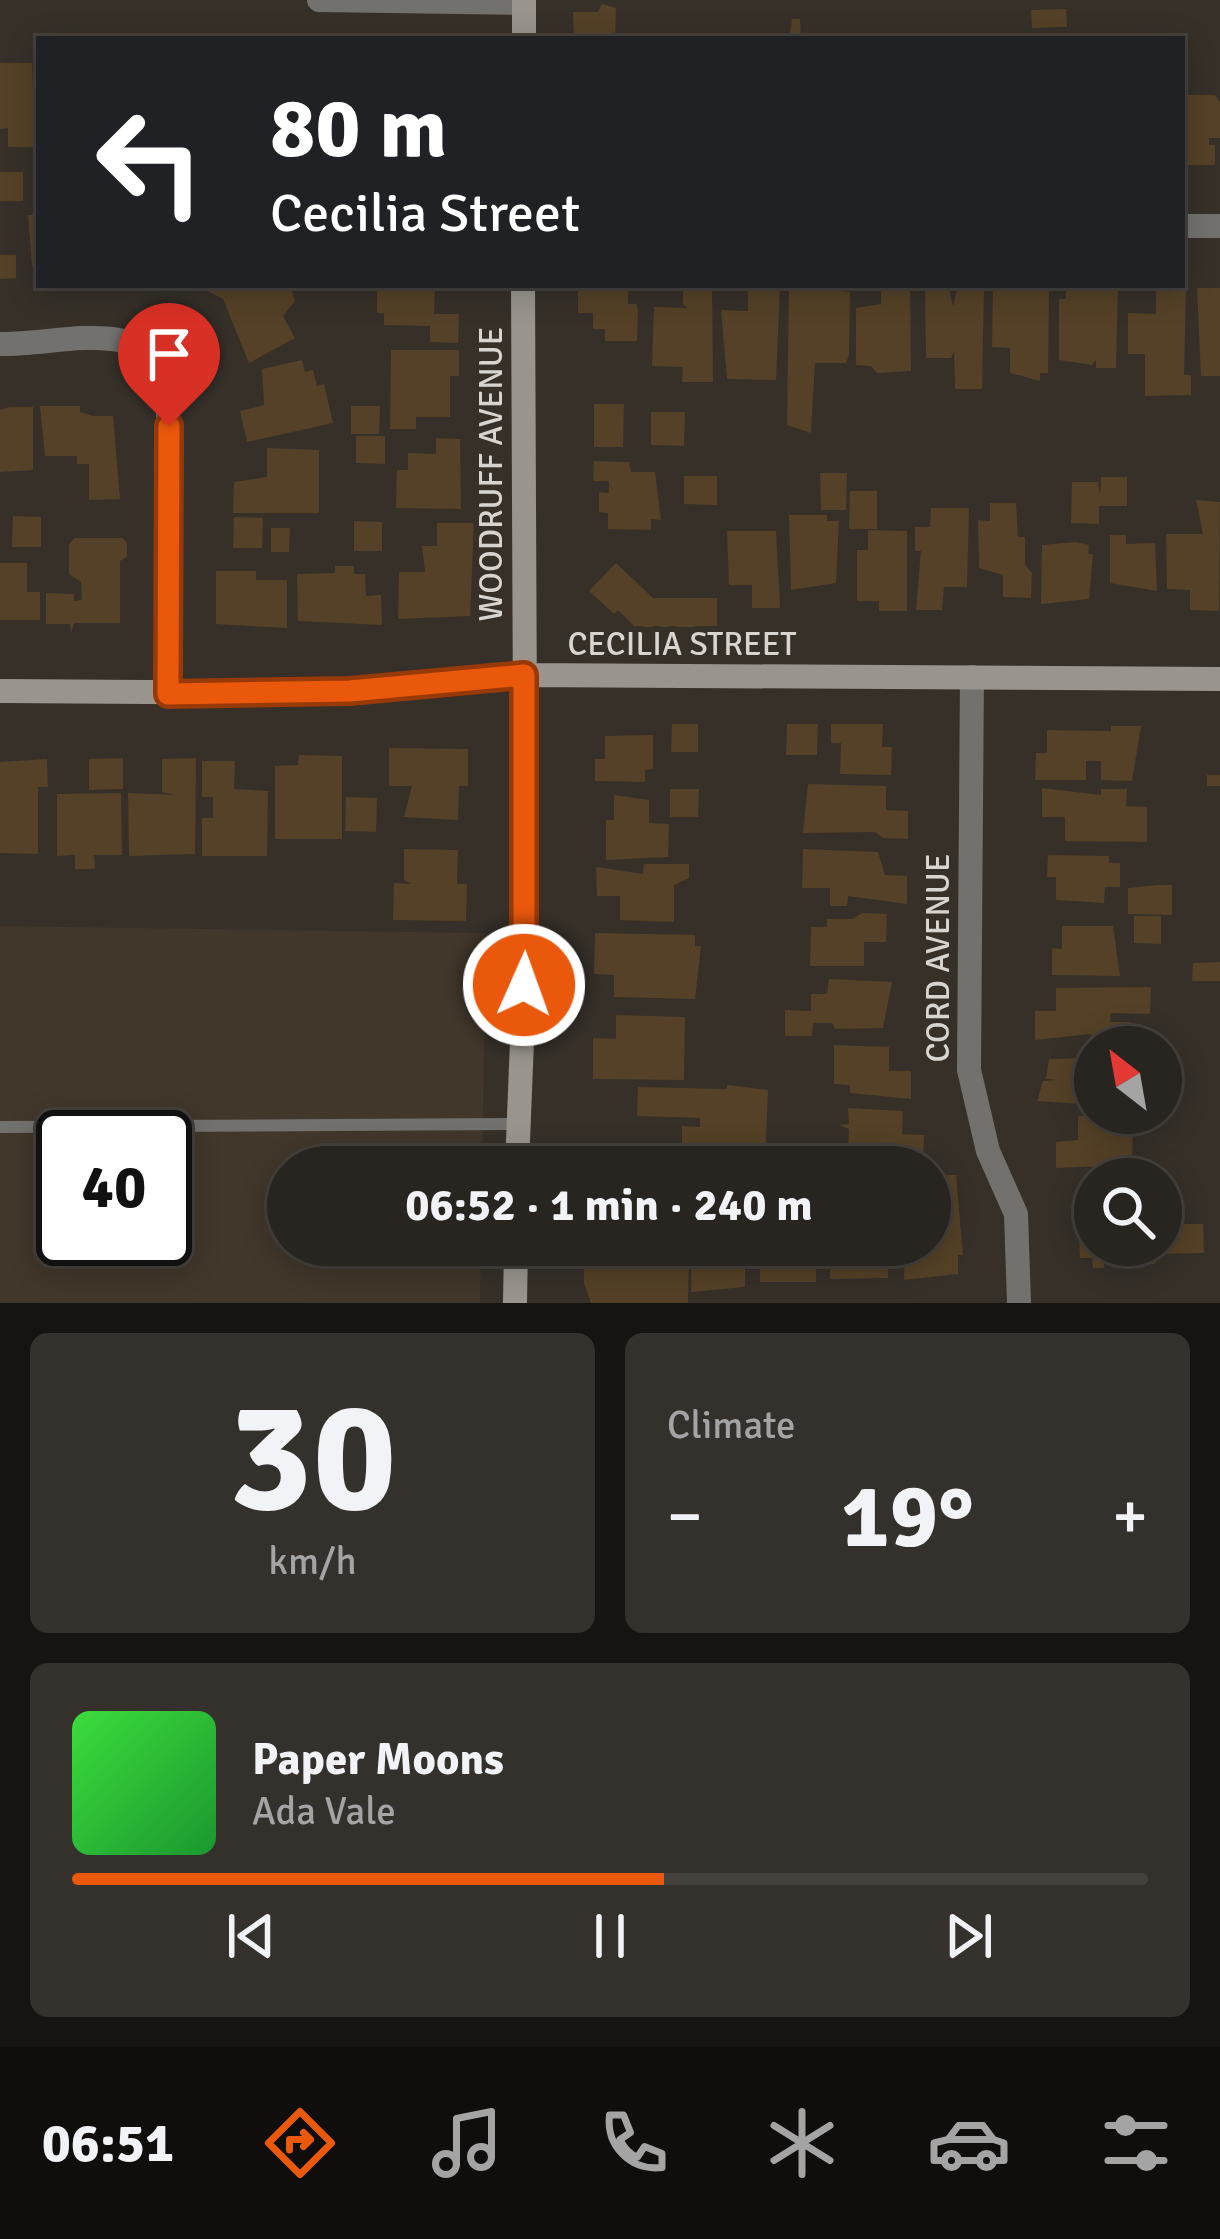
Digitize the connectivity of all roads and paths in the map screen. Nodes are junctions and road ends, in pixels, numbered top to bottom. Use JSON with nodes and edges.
{"nodes":[{"id":1,"x":319,"y":0,"type":"edge"},
{"id":2,"x":524,"y":1,"type":"edge"},
{"id":3,"x":524,"y":36,"type":"edge"},
{"id":4,"x":1185,"y":226,"type":"edge"},
{"id":5,"x":1220,"y":226,"type":"edge"},
{"id":6,"x":523,"y":288,"type":"edge"},
{"id":7,"x":0,"y":344,"type":"edge"},
{"id":8,"x":524,"y":675,"type":"junction"},
{"id":9,"x":972,"y":676,"type":"junction"},
{"id":10,"x":1220,"y":680,"type":"edge"},
{"id":11,"x":0,"y":691,"type":"edge"},
{"id":12,"x":168,"y":694,"type":"junction"},
{"id":13,"x":518,"y":1124,"type":"junction"},
{"id":14,"x":0,"y":1127,"type":"edge"},
{"id":15,"x":517,"y":1146,"type":"edge"},
{"id":16,"x":516,"y":1266,"type":"edge"},
{"id":17,"x":515,"y":1303,"type":"edge"},
{"id":18,"x":1019,"y":1303,"type":"edge"}],
"edges":[{"from":1,"to":2,"type":"street"},
{"from":2,"to":3,"type":"street"},
{"from":4,"to":5,"type":"street"},
{"from":6,"to":8,"type":"street","name":"WOODRUFF AVENUE"},
{"from":7,"to":12,"type":"street"},
{"from":8,"to":9,"type":"street","name":"CECILIA STREET"},
{"from":8,"to":12,"type":"street","name":"CECILIA STREET"},
{"from":8,"to":13,"type":"street","name":"WOODRUFF AVENUE"},
{"from":9,"to":10,"type":"street","name":"CECILIA STREET"},
{"from":9,"to":18,"type":"street","name":"CORD AVENUE"},
{"from":11,"to":12,"type":"street","name":"CECILIA STREET"},
{"from":13,"to":14,"type":"lane"},
{"from":13,"to":15,"type":"street","name":"WOODRUFF AVENUE"},
{"from":16,"to":17,"type":"street"}]}
